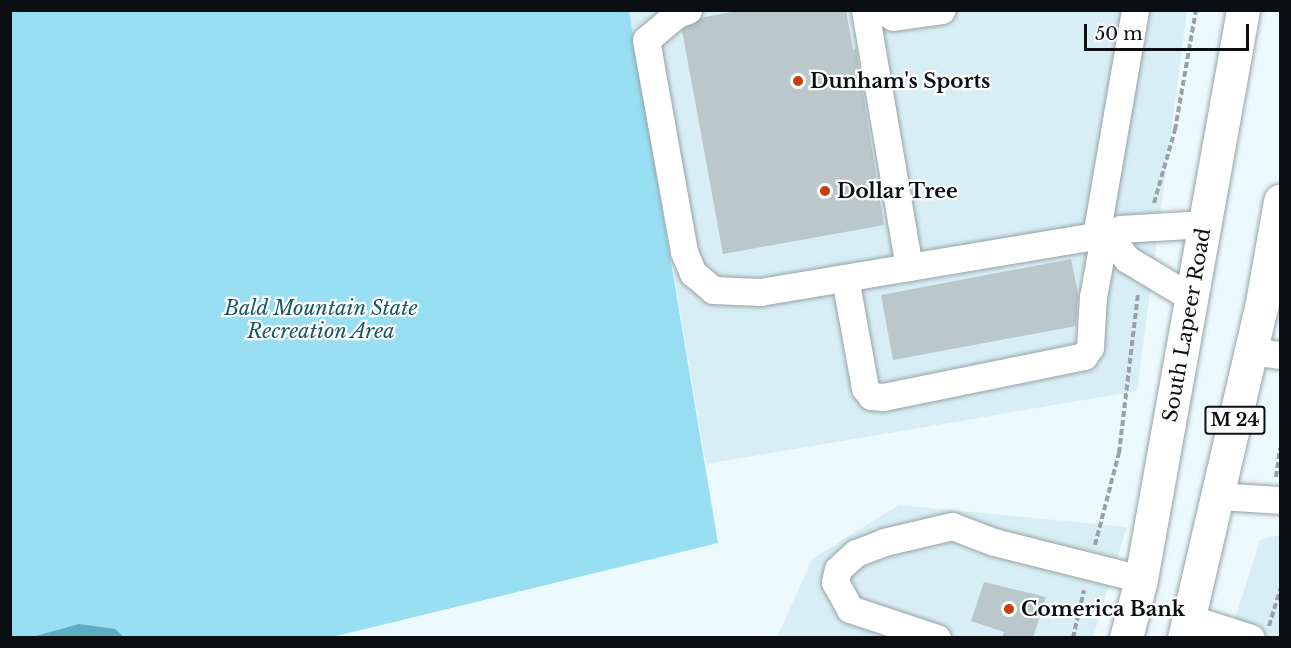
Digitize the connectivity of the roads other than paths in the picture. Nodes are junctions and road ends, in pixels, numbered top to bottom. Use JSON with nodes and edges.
{"nodes":[{"id":1,"x":688,"y":10,"type":"edge"},
{"id":2,"x":865,"y":10,"type":"edge"},
{"id":3,"x":882,"y":10,"type":"edge"},
{"id":4,"x":942,"y":10,"type":"edge"},
{"id":5,"x":1135,"y":10,"type":"edge"},
{"id":6,"x":1242,"y":10,"type":"edge"},
{"id":7,"x":1281,"y":201,"type":"edge"},
{"id":8,"x":1205,"y":224,"type":"junction"},
{"id":9,"x":1104,"y":238,"type":"junction"},
{"id":10,"x":909,"y":267,"type":"junction"},
{"id":11,"x":844,"y":278,"type":"junction"},
{"id":12,"x":1192,"y":298,"type":"junction"},
{"id":13,"x":1266,"y":353,"type":"edge"},
{"id":14,"x":1218,"y":496,"type":"junction"},
{"id":15,"x":1281,"y":500,"type":"edge"},
{"id":16,"x":1141,"y":579,"type":"junction"},
{"id":17,"x":1187,"y":628,"type":"edge"},
{"id":18,"x":1259,"y":633,"type":"edge"},
{"id":19,"x":937,"y":638,"type":"edge"},
{"id":20,"x":1126,"y":638,"type":"edge"}],
"edges":[{"from":1,"to":11,"type":"lane"},
{"from":2,"to":10,"type":"lane"},
{"from":3,"to":4,"type":"lane"},
{"from":5,"to":9,"type":"lane"},
{"from":6,"to":8,"type":"main road","name":"South Lapeer Road"},
{"from":7,"to":13,"type":"main road","number":"M 24"},
{"from":8,"to":9,"type":"lane"},
{"from":8,"to":12,"type":"main road","name":"South Lapeer Road"},
{"from":9,"to":10,"type":"lane"},
{"from":9,"to":11,"type":"lane"},
{"from":9,"to":12,"type":"lane"},
{"from":10,"to":11,"type":"lane"},
{"from":12,"to":16,"type":"main road","name":"South Lapeer Road"},
{"from":13,"to":14,"type":"main road","number":"M 24"},
{"from":14,"to":15,"type":"lane"},
{"from":14,"to":17,"type":"main road","number":"M 24"},
{"from":16,"to":19,"type":"lane"},
{"from":16,"to":20,"type":"main road","name":"South Lapeer Road"},
{"from":17,"to":18,"type":"lane"}]}
